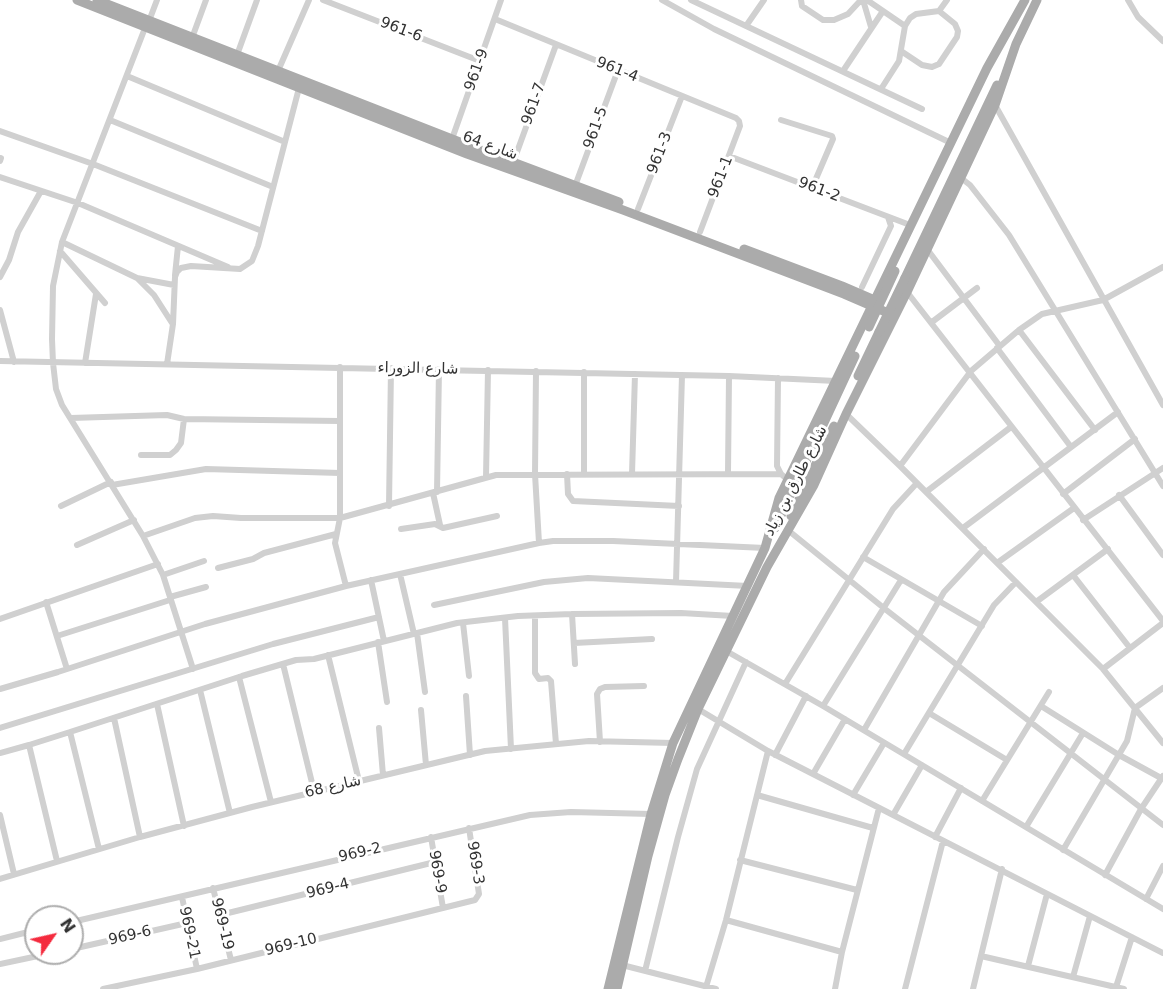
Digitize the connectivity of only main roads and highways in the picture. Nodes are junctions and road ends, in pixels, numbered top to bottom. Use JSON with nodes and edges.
{"nodes":[{"id":1,"x":77,"y":0,"type":"edge"},
{"id":2,"x":97,"y":0,"type":"edge"},
{"id":3,"x":1025,"y":0,"type":"edge"},
{"id":4,"x":1037,"y":0,"type":"edge"},
{"id":5,"x":147,"y":24,"type":"junction"},
{"id":6,"x":1011,"y":26,"type":"junction"},
{"id":7,"x":1016,"y":44,"type":"junction"},
{"id":8,"x":873,"y":303,"type":"junction"},
{"id":9,"x":897,"y":313,"type":"junction"},
{"id":10,"x":765,"y":548,"type":"junction"},
{"id":11,"x":767,"y":567,"type":"junction"},
{"id":12,"x":608,"y":989,"type":"edge"},
{"id":13,"x":617,"y":989,"type":"edge"}],
"edges":[{"from":1,"to":5,"type":"main road","name":"شارع 64"},
{"from":2,"to":5,"type":"main road","name":"شارع 64"},
{"from":3,"to":6,"type":"main road","name":"شارع طارق بن زياد"},
{"from":4,"to":7,"type":"main road","name":"شارع طارق بن زياد"},
{"from":5,"to":8,"type":"main road","name":"شارع 64"},
{"from":5,"to":8,"type":"main road","name":"شارع 64"},
{"from":6,"to":8,"type":"main road","name":"شارع طارق بن زياد"},
{"from":6,"to":10,"type":"main road","bridge":true},
{"from":7,"to":9,"type":"main road","name":"شارع طارق بن زياد"},
{"from":7,"to":11,"type":"main road","bridge":true},
{"from":8,"to":9,"type":"main road","name":"شارع 64"},
{"from":8,"to":10,"type":"main road","name":"شارع طارق بن زياد"},
{"from":9,"to":11,"type":"main road","name":"شارع طارق بن زياد"},
{"from":10,"to":12,"type":"main road","name":"شارع طارق بن زياد"},
{"from":11,"to":13,"type":"main road","name":"شارع طارق بن زياد"}]}
